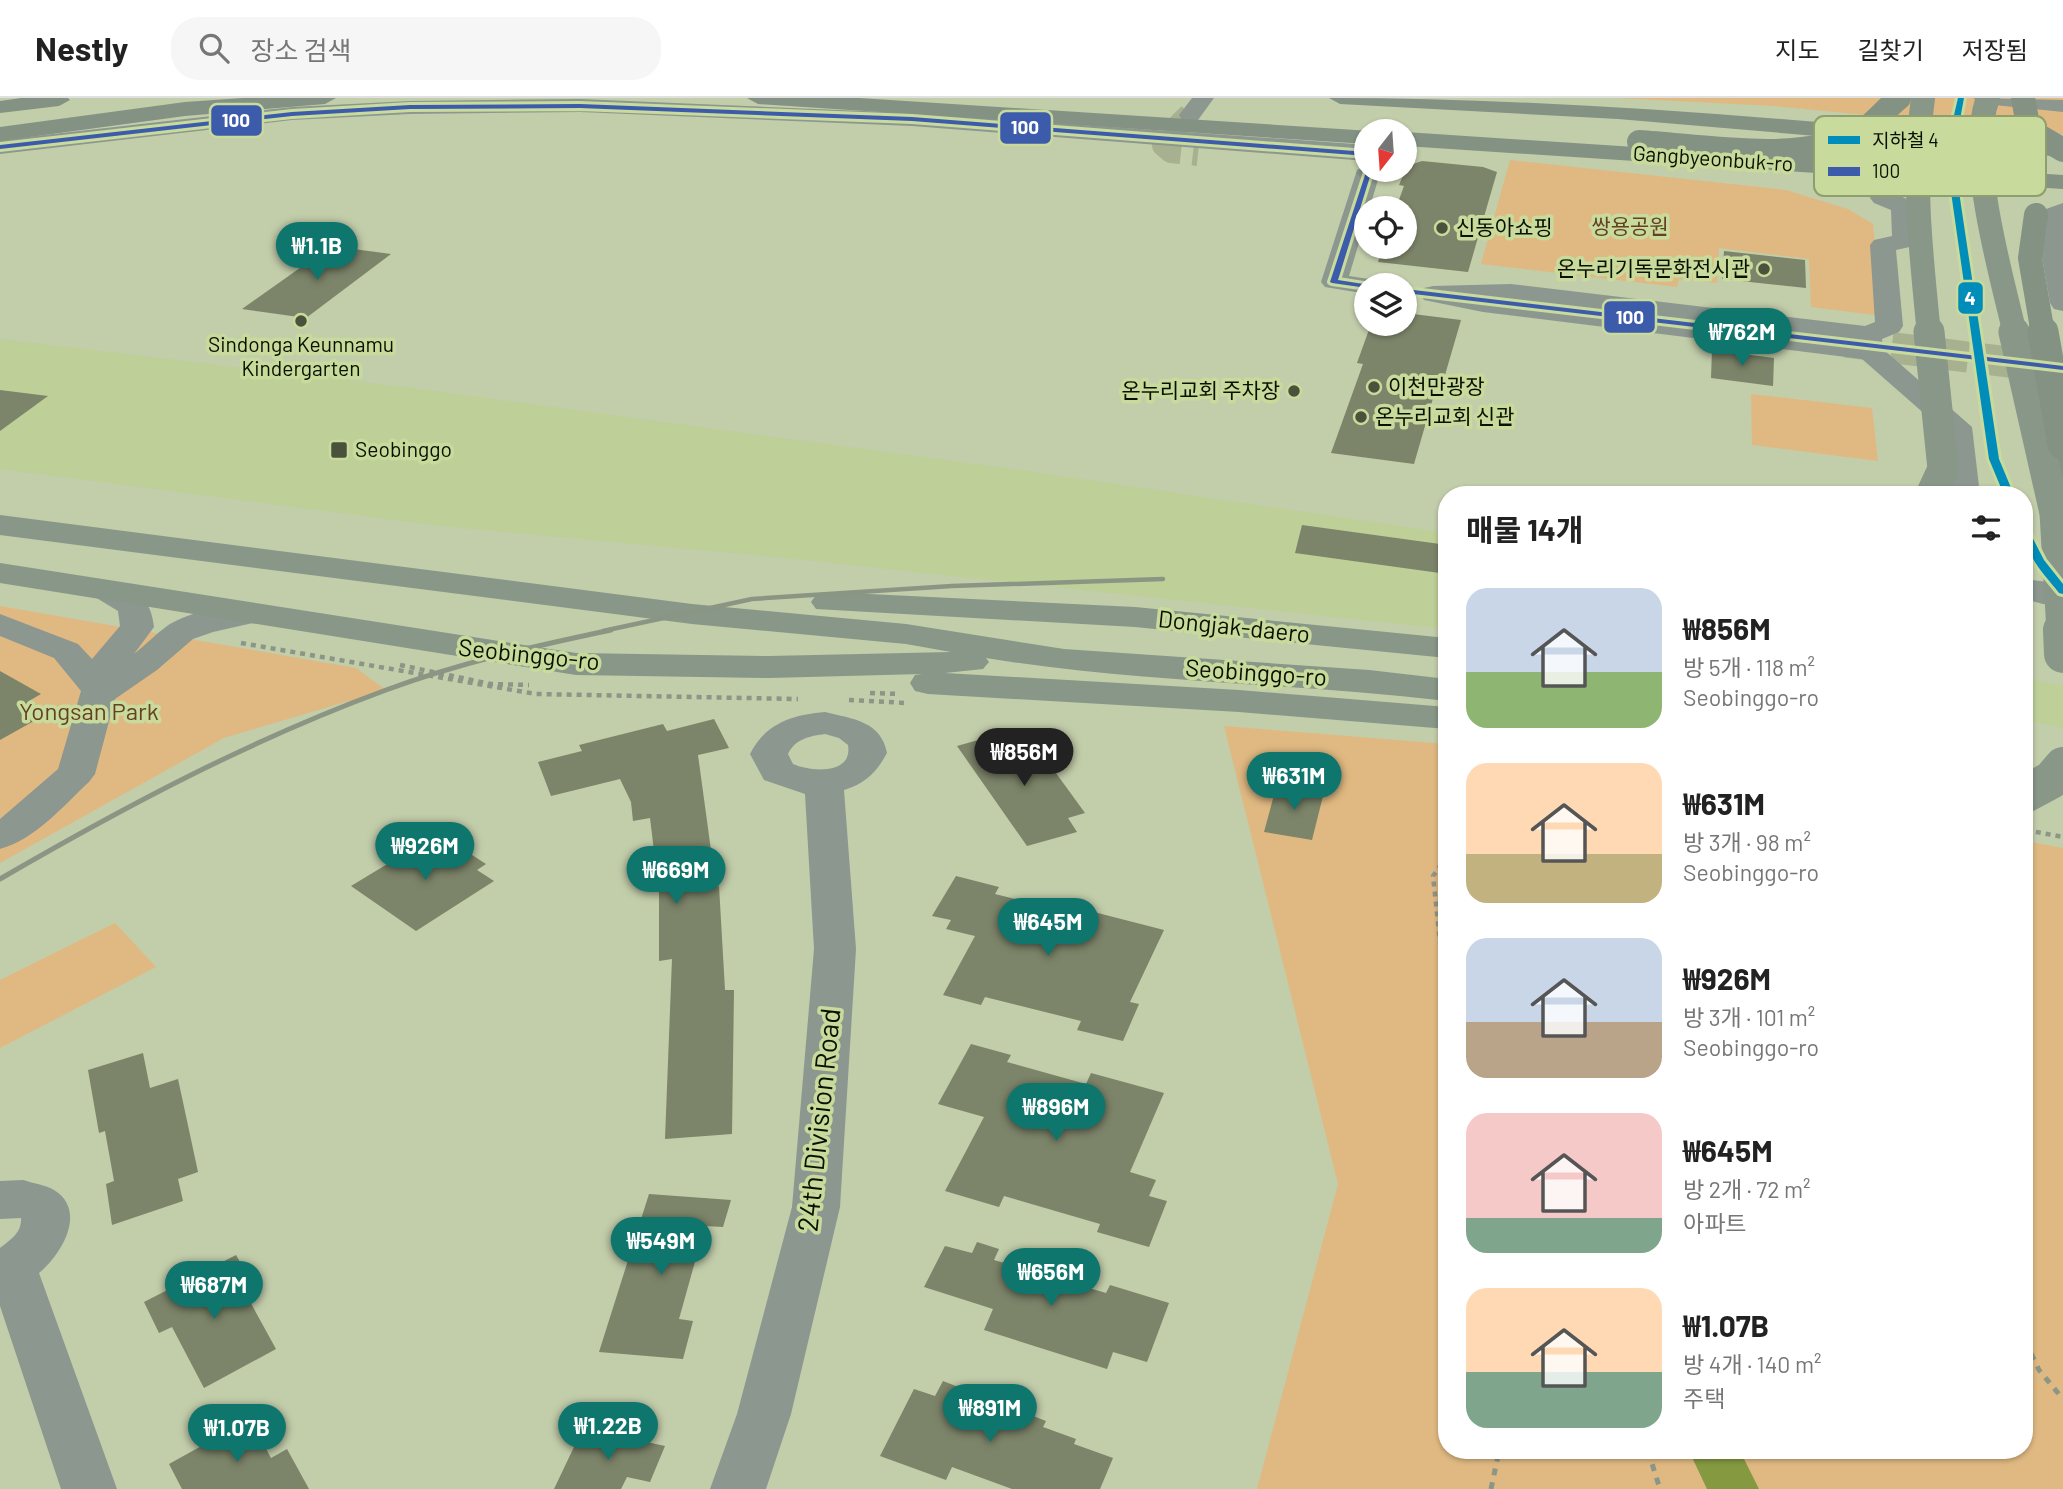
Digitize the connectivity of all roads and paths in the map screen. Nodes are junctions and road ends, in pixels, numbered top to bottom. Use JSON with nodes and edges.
{"nodes":[{"id":1,"x":78,"y":98,"type":"edge"},
{"id":2,"x":179,"y":98,"type":"edge"},
{"id":3,"x":325,"y":98,"type":"edge"},
{"id":4,"x":758,"y":98,"type":"edge"},
{"id":5,"x":1320,"y":98,"type":"edge"},
{"id":6,"x":1340,"y":98,"type":"edge"},
{"id":7,"x":1899,"y":98,"type":"edge"},
{"id":8,"x":1923,"y":98,"type":"edge"},
{"id":9,"x":1986,"y":98,"type":"edge"},
{"id":10,"x":2022,"y":98,"type":"edge"},
{"id":11,"x":2063,"y":106,"type":"edge"},
{"id":12,"x":0,"y":107,"type":"edge"},
{"id":13,"x":1618,"y":112,"type":"junction"},
{"id":14,"x":1878,"y":116,"type":"edge"},
{"id":15,"x":1920,"y":116,"type":"edge"},
{"id":16,"x":1982,"y":116,"type":"edge"},
{"id":17,"x":2026,"y":116,"type":"edge"},
{"id":18,"x":1814,"y":121,"type":"edge"},
{"id":19,"x":0,"y":122,"type":"edge"},
{"id":20,"x":1814,"y":129,"type":"edge"},
{"id":21,"x":0,"y":134,"type":"edge"},
{"id":22,"x":1418,"y":140,"type":"edge"},
{"id":23,"x":2046,"y":140,"type":"edge"},
{"id":24,"x":1814,"y":146,"type":"edge"},
{"id":25,"x":0,"y":147,"type":"edge"},
{"id":26,"x":1555,"y":149,"type":"junction"},
{"id":27,"x":2063,"y":150,"type":"edge"},
{"id":28,"x":1198,"y":154,"type":"tunnel mouth"},
{"id":29,"x":1354,"y":155,"type":"edge"},
{"id":30,"x":1418,"y":157,"type":"edge"},
{"id":31,"x":1354,"y":159,"type":"edge"},
{"id":32,"x":1354,"y":159,"type":"edge"},
{"id":33,"x":1814,"y":166,"type":"edge"},
{"id":34,"x":1361,"y":182,"type":"edge"},
{"id":35,"x":1917,"y":196,"type":"edge"},
{"id":36,"x":1987,"y":196,"type":"edge"},
{"id":37,"x":1882,"y":198,"type":"dead end"},
{"id":38,"x":2063,"y":198,"type":"edge"},
{"id":39,"x":2063,"y":210,"type":"edge"},
{"id":40,"x":1354,"y":284,"type":"edge"},
{"id":41,"x":1417,"y":292,"type":"edge"},
{"id":42,"x":2063,"y":303,"type":"edge"},
{"id":43,"x":1861,"y":343,"type":"junction"},
{"id":44,"x":2063,"y":444,"type":"edge"},
{"id":45,"x":2063,"y":458,"type":"edge"},
{"id":46,"x":1935,"y":486,"type":"edge"},
{"id":47,"x":1964,"y":486,"type":"edge"},
{"id":48,"x":2059,"y":521,"type":"edge"},
{"id":49,"x":0,"y":525,"type":"edge"},
{"id":50,"x":76,"y":535,"type":"junction"},
{"id":51,"x":0,"y":538,"type":"edge"},
{"id":52,"x":0,"y":573,"type":"edge"},
{"id":53,"x":107,"y":590,"type":"junction"},
{"id":54,"x":2033,"y":591,"type":"edge"},
{"id":55,"x":2063,"y":594,"type":"edge"},
{"id":56,"x":570,"y":596,"type":"junction"},
{"id":57,"x":641,"y":606,"type":"junction"},
{"id":58,"x":250,"y":614,"type":"junction"},
{"id":59,"x":0,"y":624,"type":"edge"},
{"id":60,"x":1438,"y":647,"type":"edge"},
{"id":61,"x":2063,"y":654,"type":"edge"},
{"id":62,"x":540,"y":659,"type":"junction"},
{"id":63,"x":1064,"y":660,"type":"junction"},
{"id":64,"x":769,"y":667,"type":"junction"},
{"id":65,"x":93,"y":687,"type":"junction"},
{"id":66,"x":1438,"y":689,"type":"edge"},
{"id":67,"x":1438,"y":717,"type":"edge"},
{"id":68,"x":2063,"y":766,"type":"edge"},
{"id":69,"x":824,"y":783,"type":"dead end"},
{"id":70,"x":2033,"y":786,"type":"edge"},
{"id":71,"x":2033,"y":790,"type":"edge"},
{"id":72,"x":2063,"y":793,"type":"edge"},
{"id":73,"x":2033,"y":831,"type":"edge"},
{"id":74,"x":0,"y":836,"type":"edge"},
{"id":75,"x":2063,"y":837,"type":"edge"},
{"id":76,"x":1438,"y":869,"type":"edge"},
{"id":77,"x":1438,"y":923,"type":"edge"},
{"id":78,"x":0,"y":1200,"type":"edge"},
{"id":79,"x":6,"y":1269,"type":"edge"},
{"id":80,"x":2033,"y":1358,"type":"edge"},
{"id":81,"x":2063,"y":1399,"type":"edge"},
{"id":82,"x":1497,"y":1459,"type":"edge"},
{"id":83,"x":1651,"y":1459,"type":"edge"},
{"id":84,"x":89,"y":1489,"type":"edge"},
{"id":85,"x":738,"y":1489,"type":"edge"},
{"id":86,"x":1491,"y":1489,"type":"edge"},
{"id":87,"x":1660,"y":1489,"type":"edge"}],
"edges":[{"from":1,"to":12,"type":"highway"},
{"from":2,"to":19,"type":"highway"},
{"from":3,"to":21,"type":"highway"},
{"from":4,"to":29,"type":"highway"},
{"from":5,"to":24,"type":"highway","bridge":true},
{"from":6,"to":13,"type":"highway","name":"Gangbyeonbuk-ro"},
{"from":7,"to":14,"type":"highway","bridge":true},
{"from":8,"to":15,"type":"main road","bridge":true},
{"from":9,"to":11,"type":"street"},
{"from":9,"to":16,"type":"main road","bridge":true},
{"from":10,"to":17,"type":"highway","bridge":true},
{"from":13,"to":18,"type":"highway","name":"Gangbyeonbuk-ro"},
{"from":13,"to":20,"type":"highway","name":"Gangbyeonbuk-ro"},
{"from":22,"to":26,"type":"highway","name":"Gangbyeonbuk-ro"},
{"from":23,"to":27,"type":"highway","bridge":true},
{"from":25,"to":31,"type":"street"},
{"from":26,"to":30,"type":"highway"},
{"from":26,"to":33,"type":"highway","name":"Gangbyeonbuk-ro"},
{"from":28,"to":32,"type":"street"},
{"from":34,"to":40,"type":"street"},
{"from":35,"to":46,"type":"main road","bridge":true},
{"from":36,"to":48,"type":"main road","bridge":true},
{"from":37,"to":43,"type":"street"},
{"from":38,"to":44,"type":"highway","bridge":true},
{"from":39,"to":42,"type":"street"},
{"from":41,"to":43,"type":"street"},
{"from":43,"to":47,"type":"street"},
{"from":45,"to":48,"type":"highway"},
{"from":48,"to":61,"type":"main road","bridge":true},
{"from":49,"to":50,"type":"main road","name":"Seobinggo-ro"},
{"from":50,"to":51,"type":"main road","name":"Seobinggo-ro"},
{"from":50,"to":56,"type":"main road","name":"Seobinggo-ro"},
{"from":52,"to":53,"type":"main road","name":"Seobinggo-ro"},
{"from":53,"to":58,"type":"main road","name":"Seobinggo-ro"},
{"from":53,"to":65,"type":"street"},
{"from":54,"to":55,"type":"street"},
{"from":56,"to":57,"type":"main road","name":"Seobinggo-ro"},
{"from":56,"to":60,"type":"main road","name":"Dongjak-daero"},
{"from":57,"to":62,"type":"main road"},
{"from":57,"to":63,"type":"main road","name":"Seobinggo-ro"},
{"from":58,"to":62,"type":"main road","name":"Seobinggo-ro"},
{"from":58,"to":65,"type":"street"},
{"from":59,"to":65,"type":"street"},
{"from":62,"to":64,"type":"main road","name":"Seobinggo-ro"},
{"from":63,"to":64,"type":"main road","name":"Seobinggo-ro"},
{"from":63,"to":66,"type":"main road","name":"Seobinggo-ro"},
{"from":64,"to":67,"type":"main road"},
{"from":65,"to":74,"type":"street"},
{"from":68,"to":71,"type":"main road","bridge":true},
{"from":69,"to":85,"type":"street","name":"24th Division Road"},
{"from":70,"to":72,"type":"main road"},
{"from":73,"to":75,"type":"path"},
{"from":76,"to":77,"type":"path"},
{"from":78,"to":79,"type":"street"},
{"from":79,"to":84,"type":"street"},
{"from":80,"to":81,"type":"path"},
{"from":82,"to":86,"type":"path"},
{"from":83,"to":87,"type":"path"}]}
